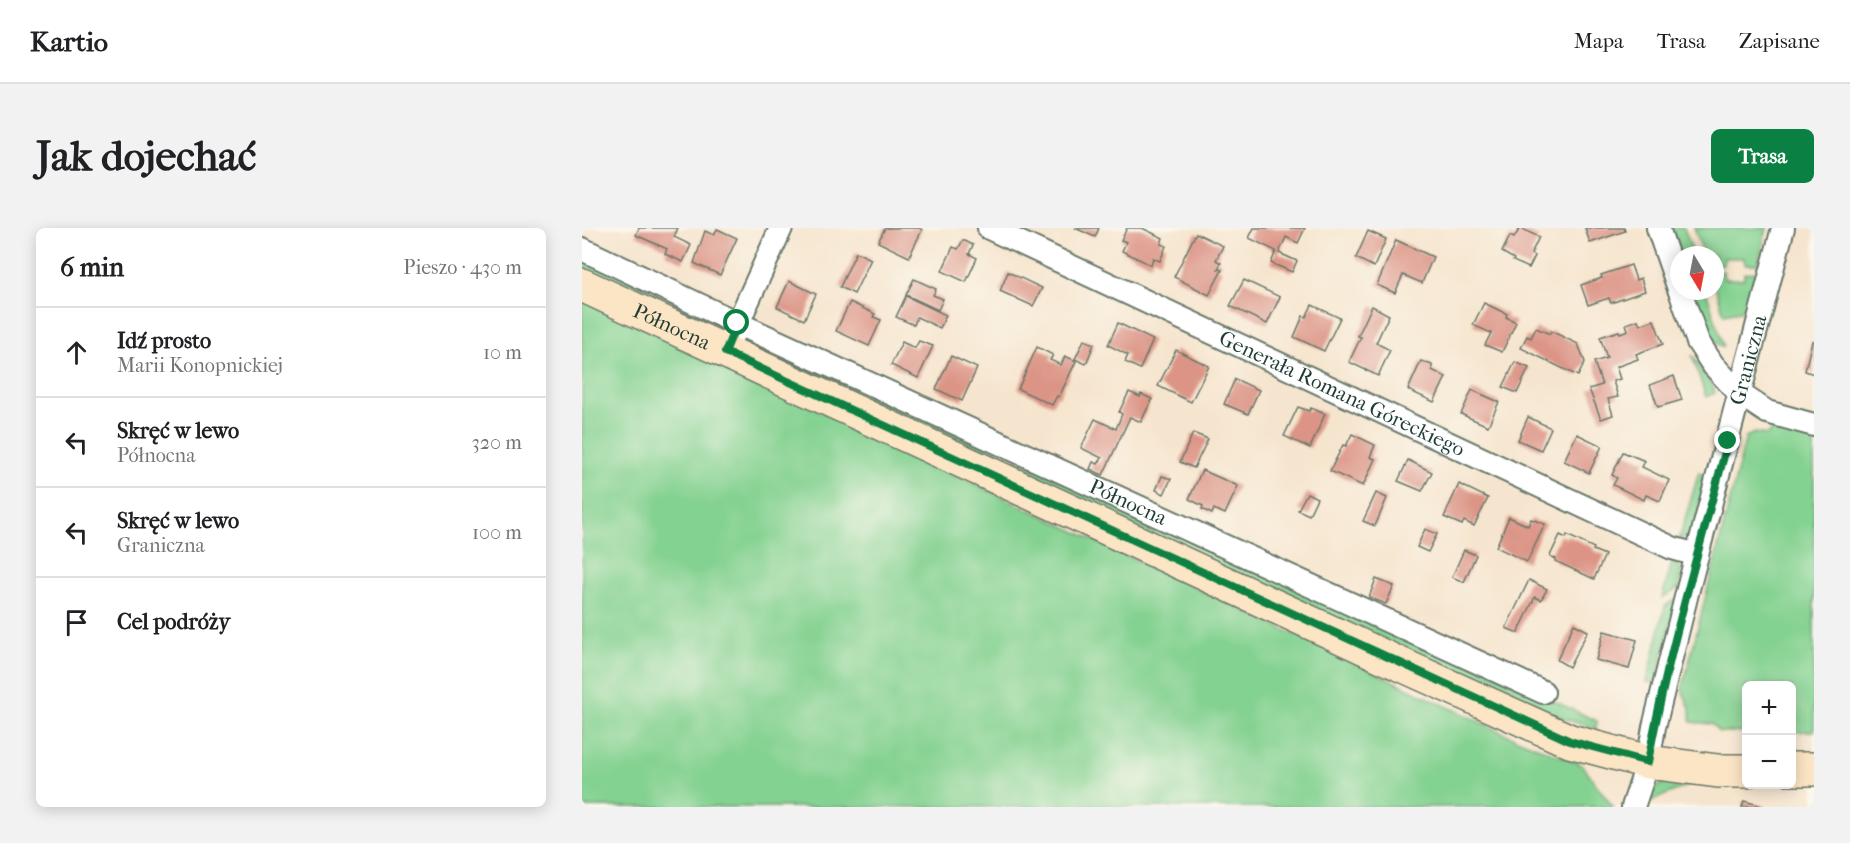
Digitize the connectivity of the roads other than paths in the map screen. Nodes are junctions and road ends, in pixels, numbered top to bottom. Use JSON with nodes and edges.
{"nodes":[{"id":1,"x":781,"y":228,"type":"edge"},
{"id":2,"x":989,"y":228,"type":"edge"},
{"id":3,"x":1658,"y":228,"type":"edge"},
{"id":4,"x":1783,"y":228,"type":"edge"},
{"id":5,"x":582,"y":249,"type":"edge"},
{"id":6,"x":1670,"y":263,"type":"edge"},
{"id":7,"x":582,"y":285,"type":"edge"},
{"id":8,"x":1683,"y":300,"type":"edge"},
{"id":9,"x":737,"y":323,"type":"junction"},
{"id":10,"x":725,"y":352,"type":"junction"},
{"id":11,"x":1740,"y":394,"type":"junction"},
{"id":12,"x":1814,"y":425,"type":"edge"},
{"id":13,"x":1697,"y":555,"type":"junction"},
{"id":14,"x":1543,"y":692,"type":"dead end"},
{"id":15,"x":1648,"y":762,"type":"junction"},
{"id":16,"x":1814,"y":769,"type":"edge"},
{"id":17,"x":1796,"y":770,"type":"edge"},
{"id":18,"x":1742,"y":771,"type":"edge"},
{"id":19,"x":1633,"y":807,"type":"edge"}],
"edges":[{"from":1,"to":9,"type":"street"},
{"from":2,"to":13,"type":"street","name":"Generała Romana Góreckiego"},
{"from":3,"to":6,"type":"street"},
{"from":4,"to":11,"type":"street","name":"Graniczna"},
{"from":5,"to":9,"type":"street","name":"Północna"},
{"from":7,"to":10,"type":"main road","name":"Północna"},
{"from":8,"to":11,"type":"street"},
{"from":9,"to":10,"type":"street"},
{"from":9,"to":14,"type":"street","name":"Północna"},
{"from":10,"to":15,"type":"main road","name":"Północna"},
{"from":11,"to":12,"type":"street"},
{"from":11,"to":13,"type":"street","name":"Graniczna"},
{"from":13,"to":15,"type":"street","name":"Graniczna"},
{"from":15,"to":18,"type":"main road","name":"Północna"},
{"from":15,"to":19,"type":"street","name":"Graniczna"},
{"from":16,"to":17,"type":"main road"}]}
